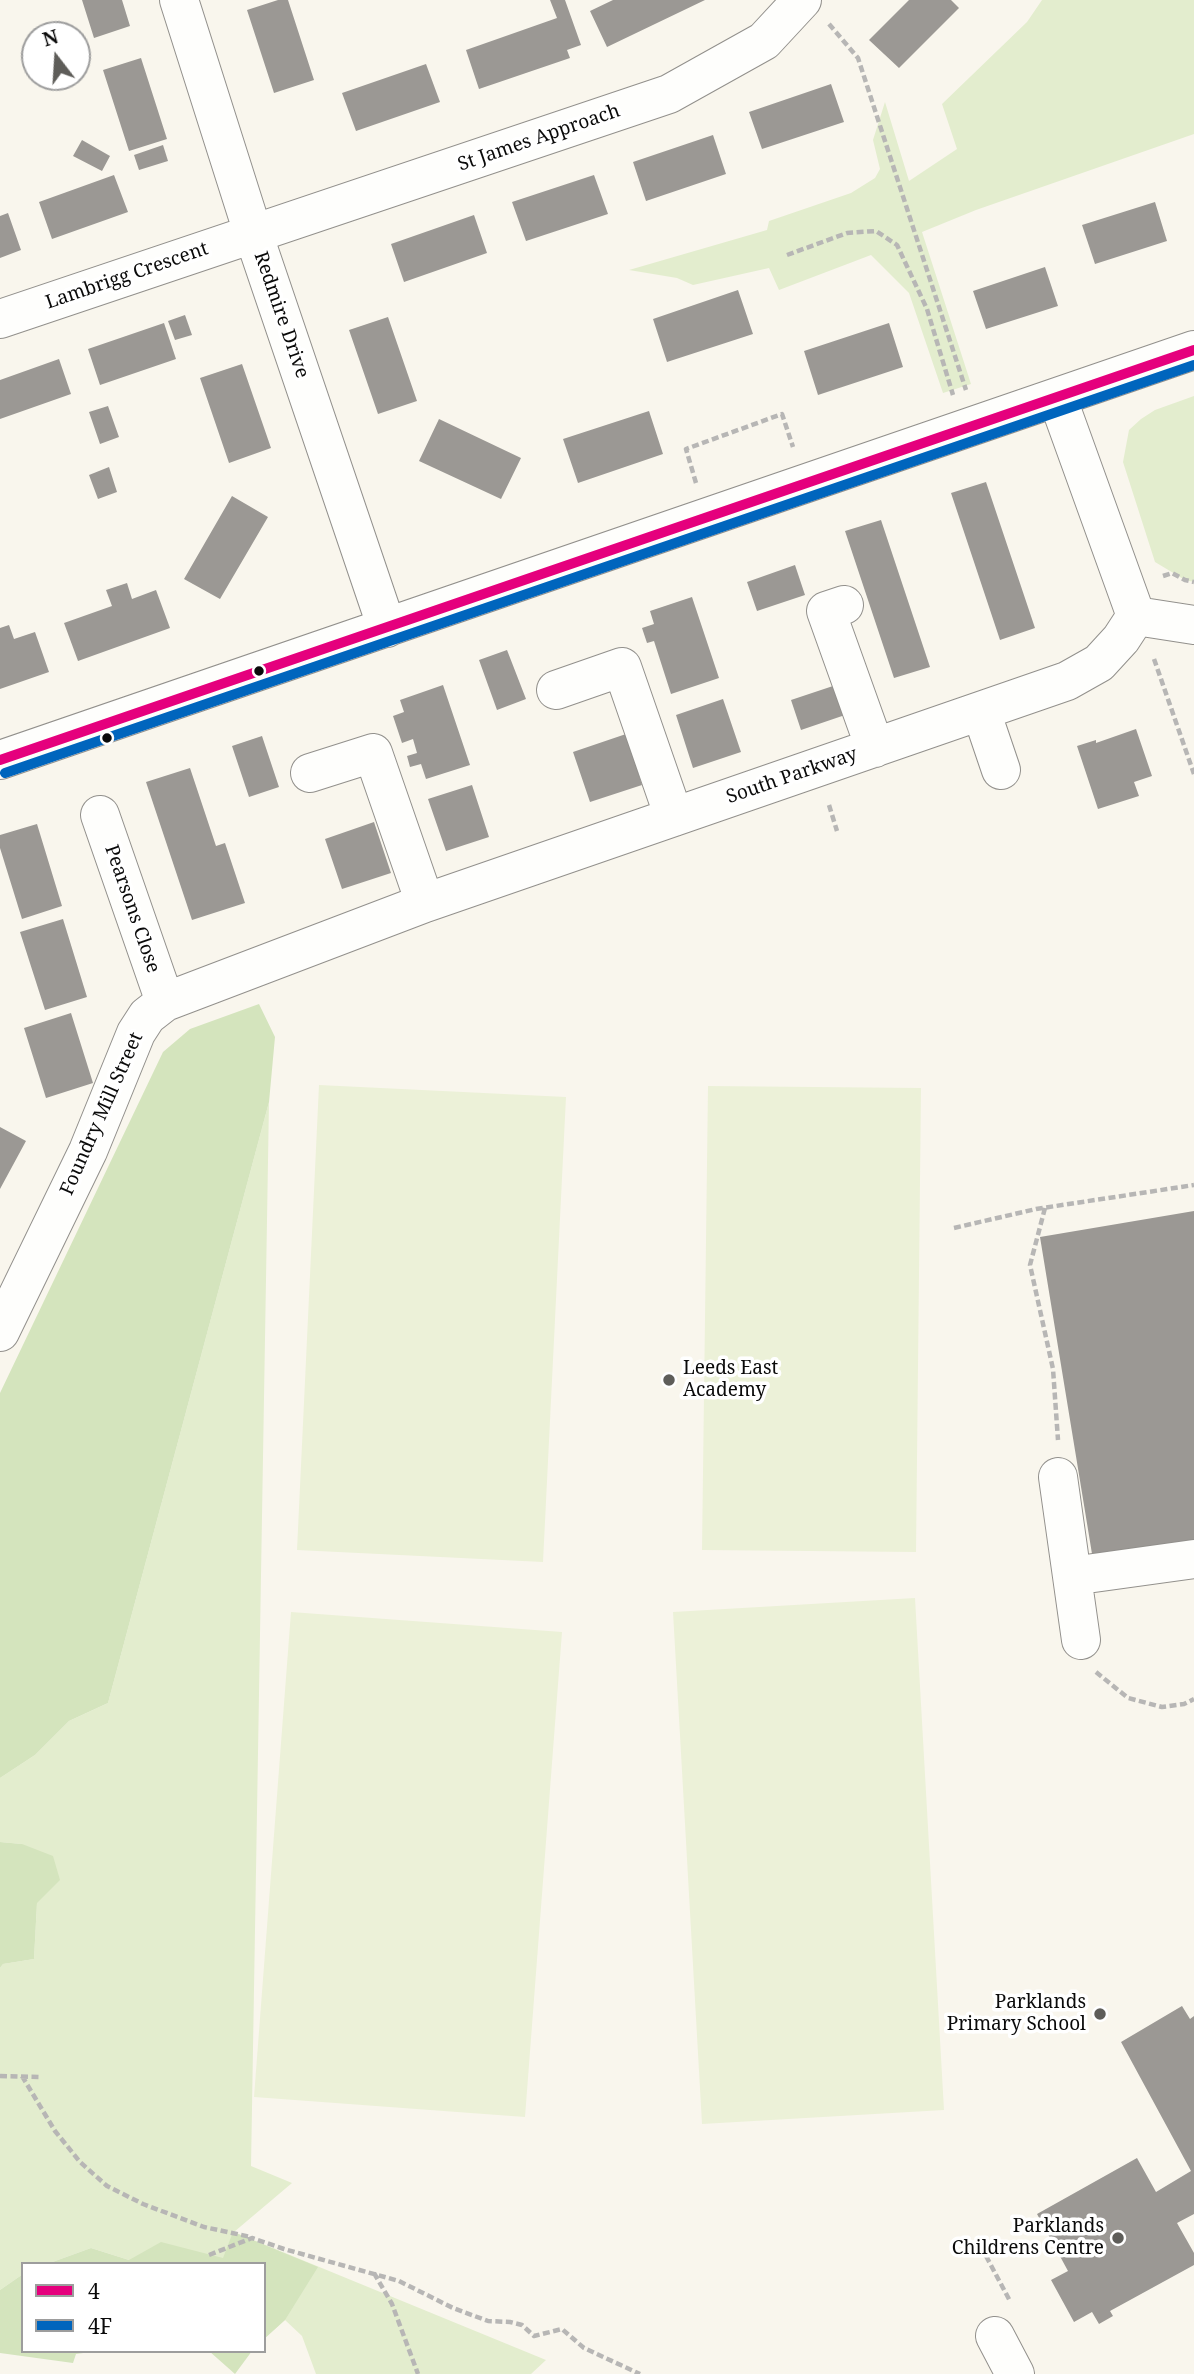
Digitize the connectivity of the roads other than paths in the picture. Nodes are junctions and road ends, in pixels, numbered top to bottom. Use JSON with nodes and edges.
{"nodes":[{"id":1,"x":179,"y":0,"type":"edge"},
{"id":2,"x":813,"y":10,"type":"edge"},
{"id":3,"x":253,"y":233,"type":"junction"},
{"id":4,"x":0,"y":319,"type":"edge"},
{"id":5,"x":1194,"y":350,"type":"edge"},
{"id":6,"x":1057,"y":397,"type":"junction"},
{"id":7,"x":844,"y":605,"type":"dead end"},
{"id":8,"x":1136,"y":615,"type":"junction"},
{"id":9,"x":1194,"y":625,"type":"edge"},
{"id":10,"x":387,"y":628,"type":"junction"},
{"id":11,"x":556,"y":690,"type":"dead end"},
{"id":12,"x":981,"y":711,"type":"junction"},
{"id":13,"x":875,"y":747,"type":"junction"},
{"id":14,"x":0,"y":760,"type":"edge"},
{"id":15,"x":1001,"y":770,"type":"dead end"},
{"id":16,"x":310,"y":773,"type":"dead end"},
{"id":17,"x":100,"y":815,"type":"dead end"},
{"id":18,"x":674,"y":817,"type":"junction"},
{"id":19,"x":425,"y":903,"type":"junction"},
{"id":20,"x":164,"y":1002,"type":"junction"},
{"id":21,"x":0,"y":1332,"type":"edge"},
{"id":22,"x":1058,"y":1477,"type":"road end"},
{"id":23,"x":1194,"y":1559,"type":"edge"},
{"id":24,"x":1072,"y":1576,"type":"junction"},
{"id":25,"x":1081,"y":1640,"type":"road end"},
{"id":26,"x":995,"y":2336,"type":"dead end"},
{"id":27,"x":1015,"y":2374,"type":"edge"}],
"edges":[{"from":1,"to":3,"type":"street","name":"Redmire Drive"},
{"from":2,"to":3,"type":"street","name":"St James Approach"},
{"from":3,"to":4,"type":"street","name":"Lambrigg Crescent"},
{"from":3,"to":10,"type":"street","name":"Redmire Drive"},
{"from":5,"to":6,"type":"street"},
{"from":6,"to":8,"type":"street"},
{"from":6,"to":10,"type":"street"},
{"from":7,"to":13,"type":"street"},
{"from":8,"to":9,"type":"street"},
{"from":8,"to":12,"type":"street","name":"South Parkway"},
{"from":10,"to":14,"type":"street"},
{"from":11,"to":18,"type":"street"},
{"from":12,"to":13,"type":"street","name":"South Parkway"},
{"from":12,"to":15,"type":"street"},
{"from":13,"to":18,"type":"street","name":"South Parkway"},
{"from":16,"to":19,"type":"street"},
{"from":17,"to":20,"type":"street","name":"Pearsons Close"},
{"from":18,"to":19,"type":"street","name":"South Parkway"},
{"from":19,"to":20,"type":"street","name":"Foundry Mill Street"},
{"from":20,"to":21,"type":"street","name":"Foundry Mill Street"},
{"from":22,"to":24,"type":"street"},
{"from":23,"to":24,"type":"street"},
{"from":24,"to":25,"type":"street"},
{"from":26,"to":27,"type":"street"}]}
